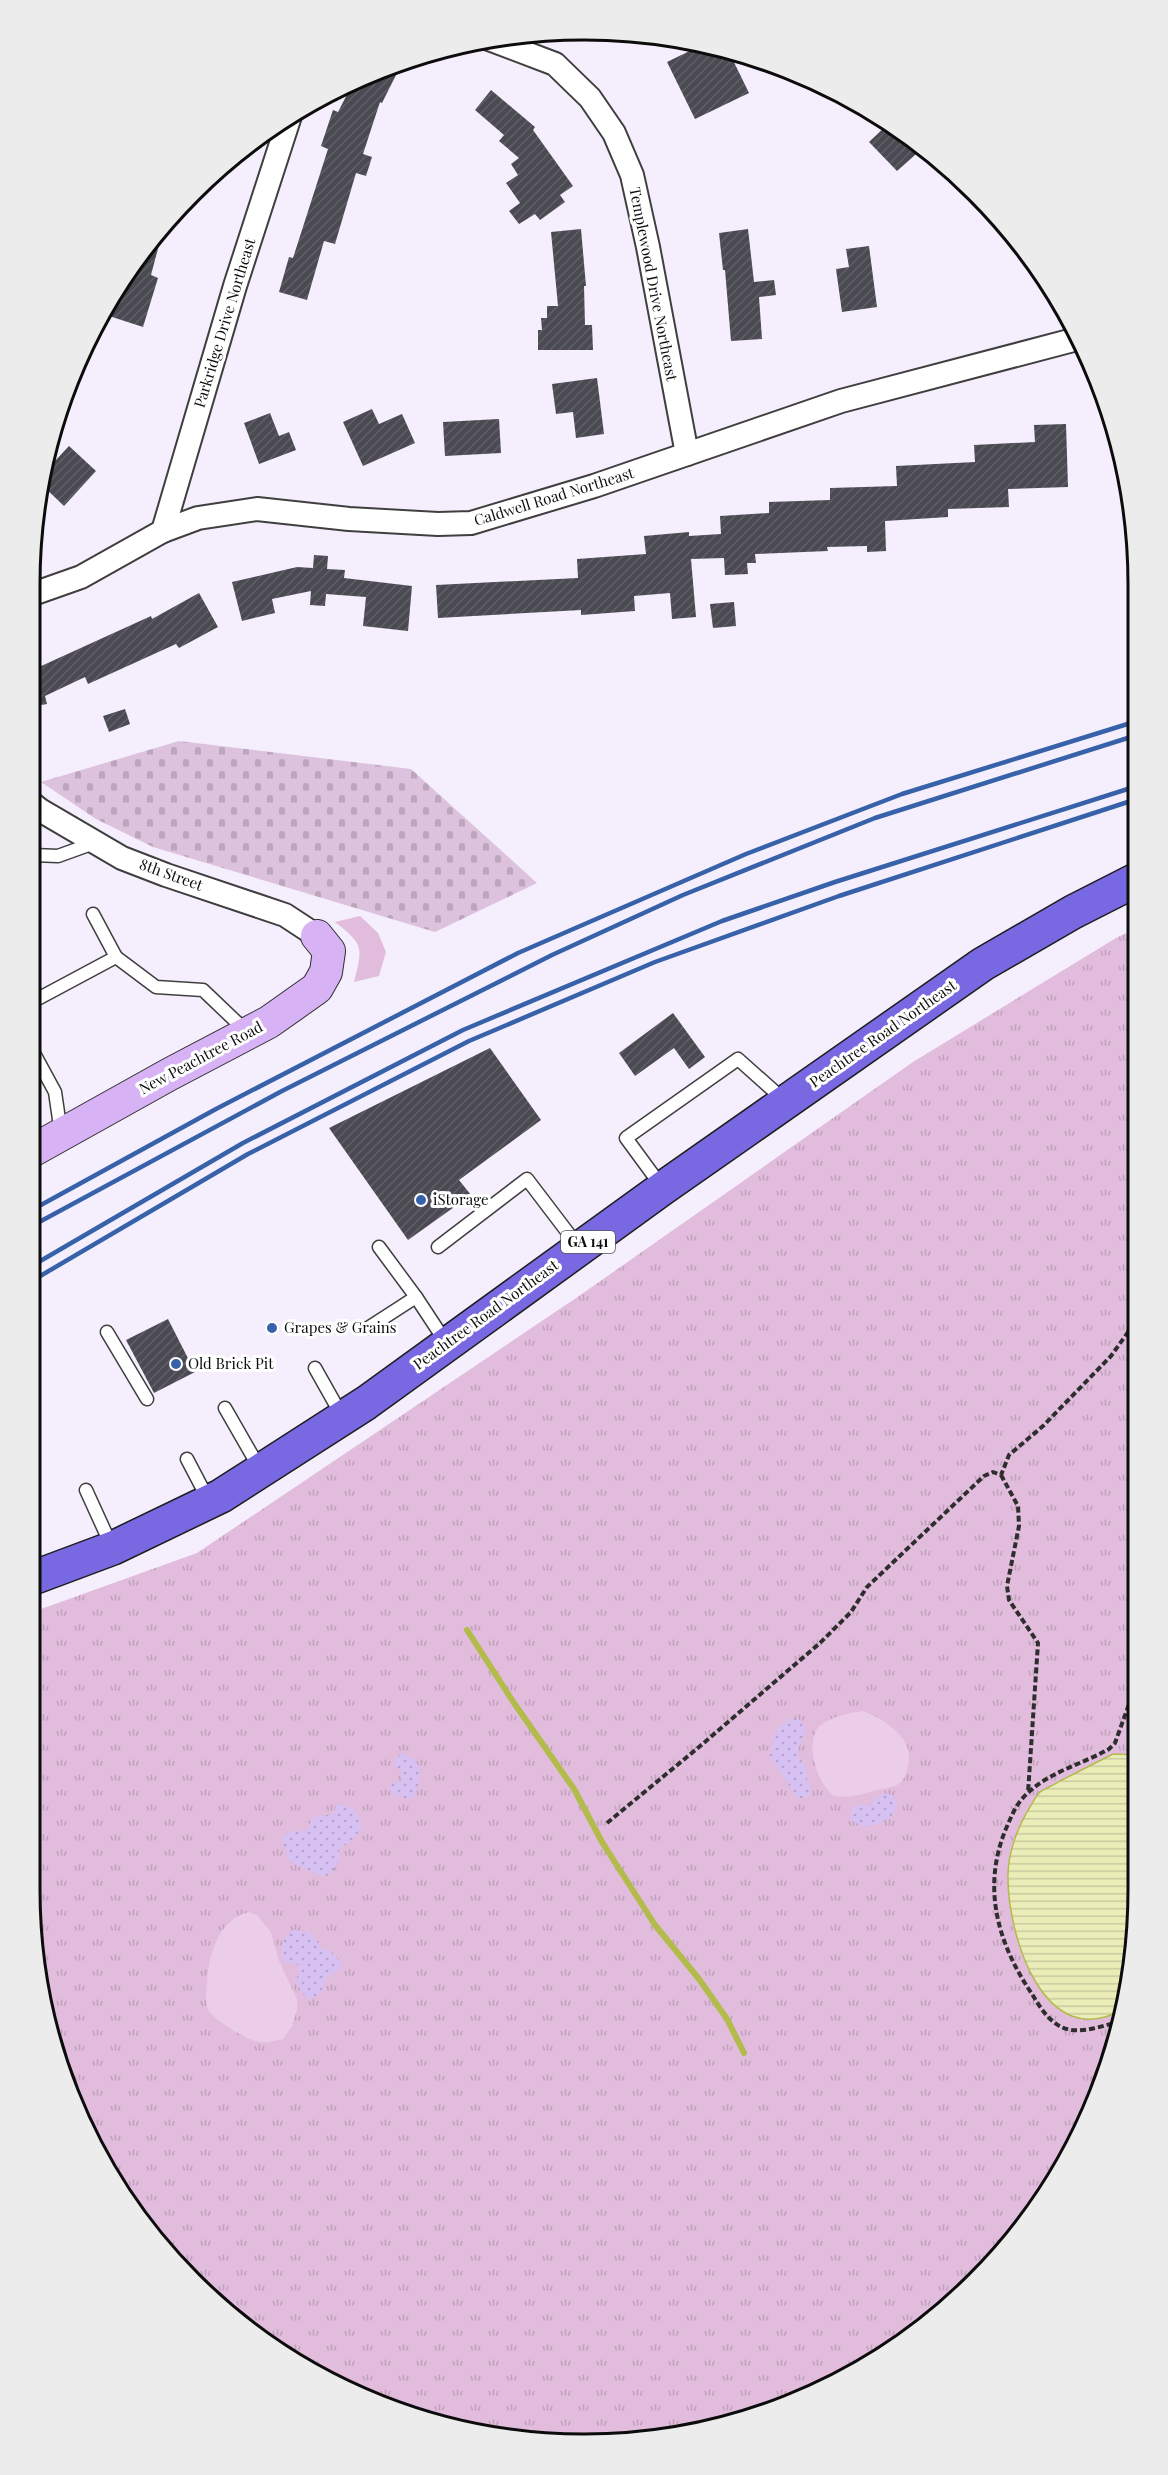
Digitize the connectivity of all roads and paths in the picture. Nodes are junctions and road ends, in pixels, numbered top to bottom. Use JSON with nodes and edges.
{"nodes":[{"id":1,"x":507,"y":46,"type":"edge"},
{"id":2,"x":286,"y":130,"type":"edge"},
{"id":3,"x":1069,"y":341,"type":"edge"},
{"id":4,"x":687,"y":454,"type":"junction"},
{"id":5,"x":163,"y":531,"type":"junction"},
{"id":6,"x":41,"y":591,"type":"edge"},
{"id":7,"x":41,"y":809,"type":"edge"},
{"id":8,"x":94,"y":843,"type":"junction"},
{"id":9,"x":41,"y":855,"type":"edge"},
{"id":10,"x":1127,"y":885,"type":"edge"},
{"id":11,"x":93,"y":914,"type":"dead end"},
{"id":12,"x":317,"y":936,"type":"joint"},
{"id":13,"x":116,"y":957,"type":"junction"},
{"id":14,"x":41,"y":997,"type":"edge"},
{"id":15,"x":248,"y":1033,"type":"junction"},
{"id":16,"x":41,"y":1066,"type":"edge"},
{"id":17,"x":786,"y":1102,"type":"junction"},
{"id":18,"x":61,"y":1134,"type":"junction"},
{"id":19,"x":41,"y":1146,"type":"edge"},
{"id":20,"x":663,"y":1188,"type":"junction"},
{"id":21,"x":379,"y":1247,"type":"dead end"},
{"id":22,"x":438,"y":1247,"type":"dead end"},
{"id":23,"x":580,"y":1248,"type":"junction"},
{"id":24,"x":416,"y":1298,"type":"junction"},
{"id":25,"x":368,"y":1328,"type":"dead end"},
{"id":26,"x":107,"y":1332,"type":"dead end"},
{"id":27,"x":1127,"y":1334,"type":"edge"},
{"id":28,"x":447,"y":1344,"type":"junction"},
{"id":29,"x":315,"y":1368,"type":"dead end"},
{"id":30,"x":147,"y":1399,"type":"dead end"},
{"id":31,"x":225,"y":1408,"type":"dead end"},
{"id":32,"x":343,"y":1417,"type":"junction"},
{"id":33,"x":187,"y":1459,"type":"dead end"},
{"id":34,"x":260,"y":1471,"type":"junction"},
{"id":35,"x":1001,"y":1475,"type":"junction"},
{"id":36,"x":86,"y":1490,"type":"dead end"},
{"id":37,"x":210,"y":1502,"type":"junction"},
{"id":38,"x":113,"y":1548,"type":"junction"},
{"id":39,"x":41,"y":1575,"type":"edge"},
{"id":40,"x":1127,"y":1710,"type":"edge"},
{"id":41,"x":1028,"y":1793,"type":"junction"},
{"id":42,"x":607,"y":1823,"type":"dead end"},
{"id":43,"x":1111,"y":2023,"type":"edge"}],
"edges":[{"from":1,"to":4,"type":"street","name":"Templewood Drive Northeast"},
{"from":2,"to":5,"type":"street","name":"Parkridge Drive Northeast"},
{"from":3,"to":4,"type":"street","name":"Caldwell Road Northeast"},
{"from":4,"to":5,"type":"street","name":"Caldwell Road Northeast"},
{"from":5,"to":6,"type":"street","name":"Caldwell Road Northeast"},
{"from":7,"to":8,"type":"street","name":"8th Street"},
{"from":8,"to":9,"type":"lane"},
{"from":8,"to":12,"type":"street","name":"8th Street"},
{"from":10,"to":17,"type":"highway","name":"Peachtree Road Northeast","number":"GA 141"},
{"from":11,"to":13,"type":"lane"},
{"from":12,"to":15,"type":"street","name":"New Peachtree Road"},
{"from":13,"to":14,"type":"lane"},
{"from":13,"to":15,"type":"lane"},
{"from":15,"to":18,"type":"street","name":"New Peachtree Road"},
{"from":16,"to":18,"type":"lane"},
{"from":17,"to":20,"type":"highway","name":"Peachtree Road Northeast","number":"GA 141"},
{"from":17,"to":20,"type":"lane"},
{"from":18,"to":19,"type":"street","name":"New Peachtree Road"},
{"from":20,"to":23,"type":"highway","name":"Peachtree Road Northeast","number":"GA 141"},
{"from":21,"to":24,"type":"lane"},
{"from":22,"to":23,"type":"lane"},
{"from":23,"to":28,"type":"highway","name":"Peachtree Road Northeast","number":"GA 141"},
{"from":24,"to":25,"type":"lane"},
{"from":24,"to":28,"type":"lane"},
{"from":26,"to":30,"type":"lane"},
{"from":27,"to":35,"type":"path"},
{"from":28,"to":32,"type":"highway","name":"Peachtree Road Northeast","number":"GA 141"},
{"from":29,"to":32,"type":"lane"},
{"from":31,"to":34,"type":"lane"},
{"from":32,"to":34,"type":"highway","name":"Peachtree Road Northeast","number":"GA 141"},
{"from":33,"to":37,"type":"lane"},
{"from":34,"to":37,"type":"highway","name":"Peachtree Road Northeast","number":"GA 141"},
{"from":35,"to":41,"type":"path"},
{"from":35,"to":42,"type":"path"},
{"from":36,"to":38,"type":"lane"},
{"from":37,"to":38,"type":"highway","name":"Peachtree Road Northeast","number":"GA 141"},
{"from":38,"to":39,"type":"highway","name":"Peachtree Road Northeast","number":"GA 141"},
{"from":40,"to":41,"type":"path"},
{"from":41,"to":43,"type":"path"}]}
